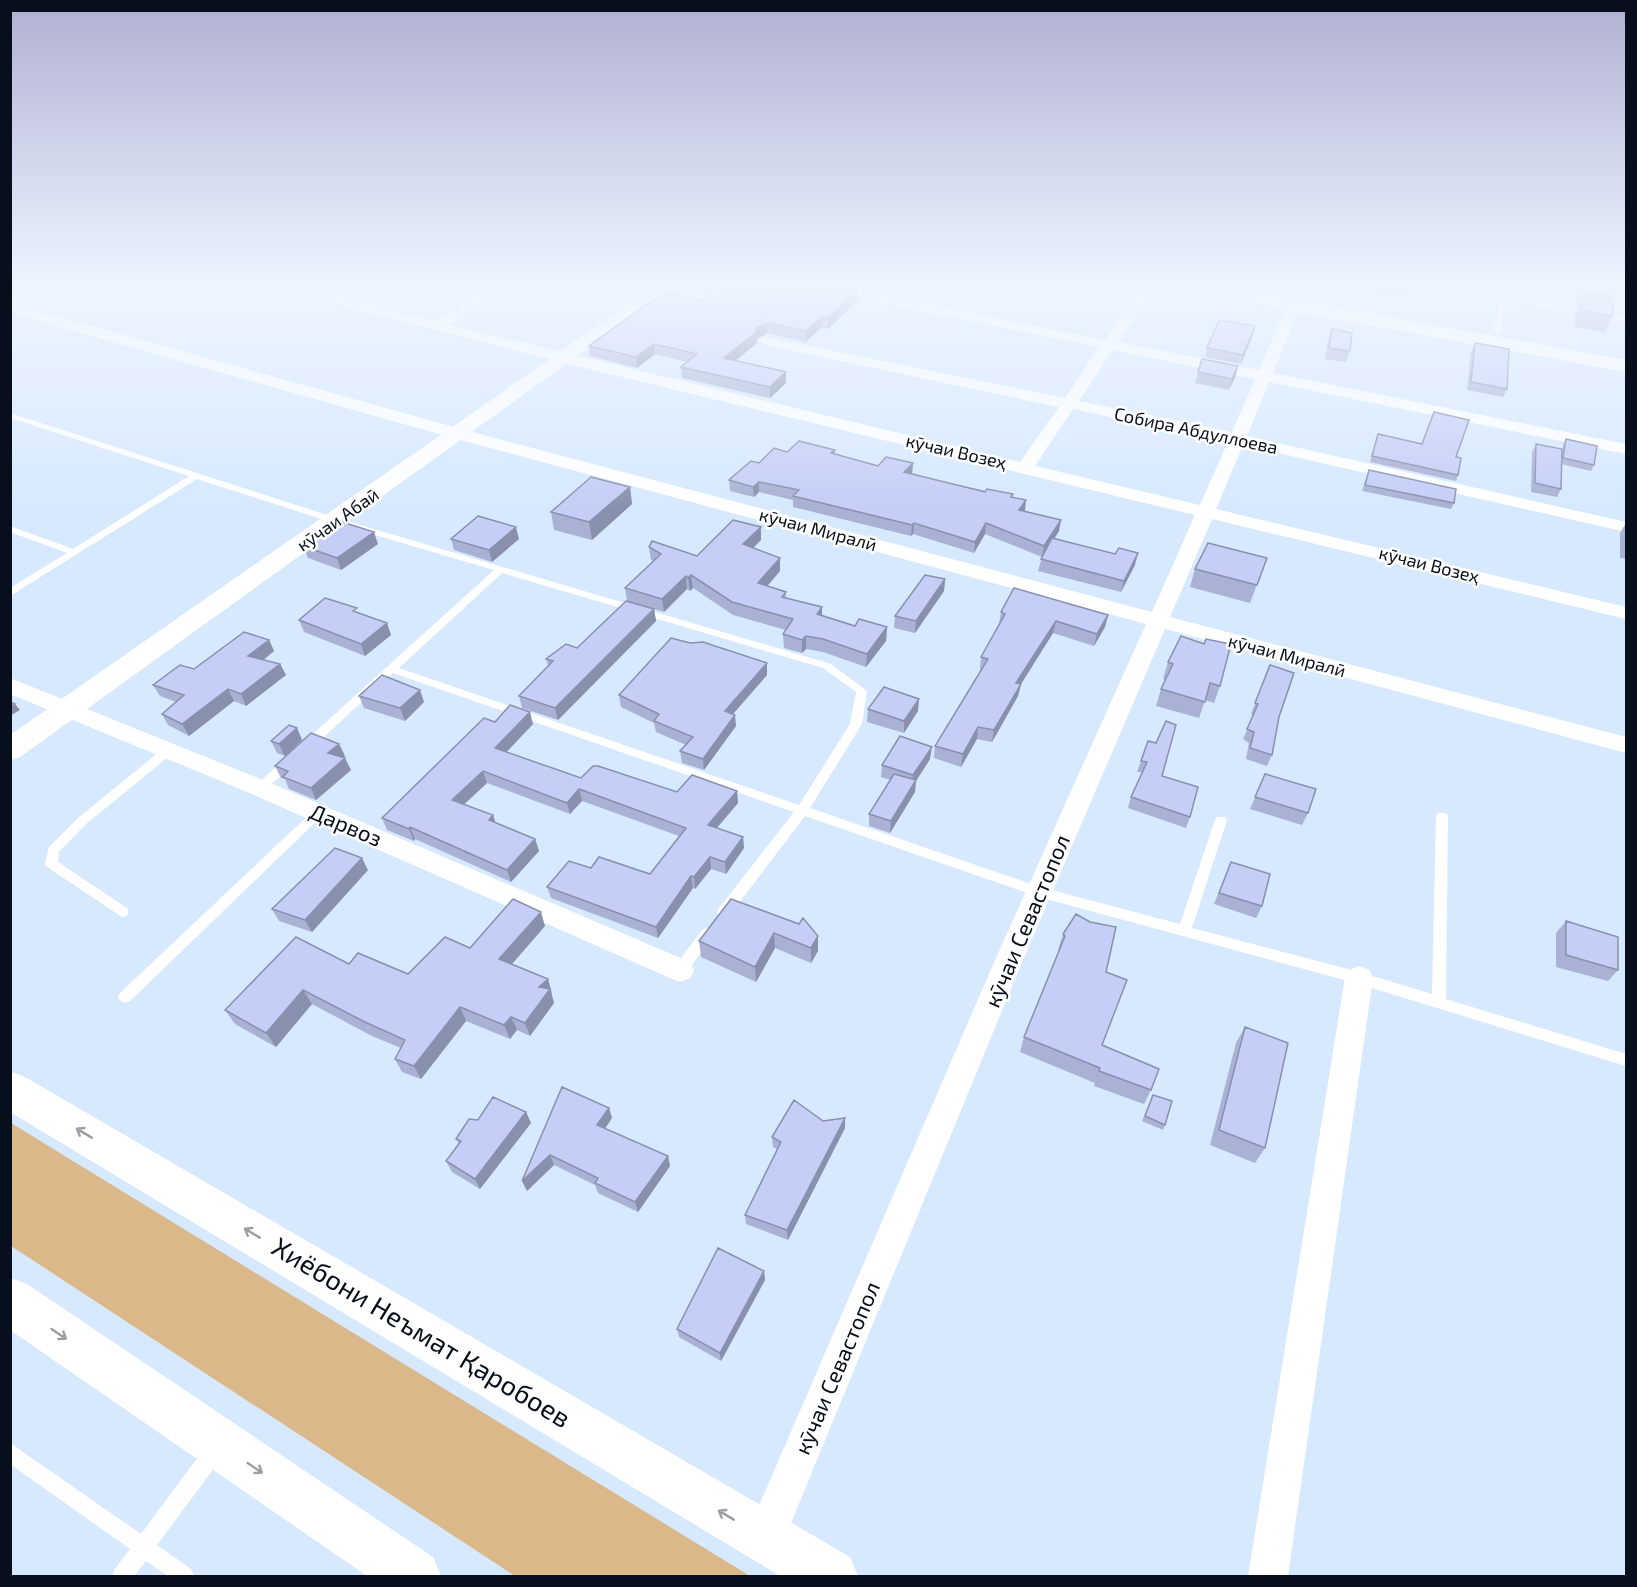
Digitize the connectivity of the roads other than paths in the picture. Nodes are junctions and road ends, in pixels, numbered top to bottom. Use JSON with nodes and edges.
{"nodes":[{"id":1,"x":197,"y":361,"type":"edge"},
{"id":2,"x":560,"y":361,"type":"edge"},
{"id":3,"x":577,"y":361,"type":"edge"},
{"id":4,"x":862,"y":361,"type":"edge"},
{"id":5,"x":1100,"y":361,"type":"edge"},
{"id":6,"x":1193,"y":361,"type":"edge"},
{"id":7,"x":1268,"y":361,"type":"edge"},
{"id":8,"x":1602,"y":361,"type":"edge"},
{"id":9,"x":1626,"y":366,"type":"edge"},
{"id":10,"x":1264,"y":375,"type":"junction"},
{"id":11,"x":1071,"y":404,"type":"junction"},
{"id":12,"x":10,"y":415,"type":"edge"},
{"id":13,"x":459,"y":434,"type":"junction"},
{"id":14,"x":1239,"y":439,"type":"junction"},
{"id":15,"x":1626,"y":449,"type":"edge"},
{"id":16,"x":1025,"y":468,"type":"junction"},
{"id":17,"x":197,"y":475,"type":"junction"},
{"id":18,"x":1208,"y":512,"type":"junction"},
{"id":19,"x":337,"y":521,"type":"junction"},
{"id":20,"x":1626,"y":527,"type":"edge"},
{"id":21,"x":10,"y":529,"type":"edge"},
{"id":22,"x":75,"y":553,"type":"junction"},
{"id":23,"x":501,"y":569,"type":"junction"},
{"id":24,"x":10,"y":593,"type":"edge"},
{"id":25,"x":1626,"y":613,"type":"edge"},
{"id":26,"x":1156,"y":622,"type":"junction"},
{"id":27,"x":391,"y":669,"type":"junction"},
{"id":28,"x":10,"y":685,"type":"edge"},
{"id":29,"x":69,"y":709,"type":"junction"},
{"id":30,"x":1626,"y":746,"type":"edge"},
{"id":31,"x":10,"y":750,"type":"edge"},
{"id":32,"x":169,"y":750,"type":"junction"},
{"id":33,"x":260,"y":788,"type":"junction"},
{"id":34,"x":801,"y":812,"type":"junction"},
{"id":35,"x":318,"y":813,"type":"junction"},
{"id":36,"x":1442,"y":816,"type":"dead end"},
{"id":37,"x":1221,"y":820,"type":"dead end"},
{"id":38,"x":1039,"y":892,"type":"junction"},
{"id":39,"x":122,"y":912,"type":"dead end"},
{"id":40,"x":1184,"y":931,"type":"junction"},
{"id":41,"x":680,"y":970,"type":"joint"},
{"id":42,"x":1359,"y":978,"type":"junction"},
{"id":43,"x":125,"y":997,"type":"dead end"},
{"id":44,"x":1439,"y":1003,"type":"junction"},
{"id":45,"x":1626,"y":1060,"type":"edge"},
{"id":46,"x":10,"y":1090,"type":"edge"},
{"id":47,"x":10,"y":1301,"type":"edge"},
{"id":48,"x":220,"y":1444,"type":"junction"},
{"id":49,"x":10,"y":1452,"type":"edge"},
{"id":50,"x":765,"y":1538,"type":"junction"},
{"id":51,"x":142,"y":1547,"type":"junction"},
{"id":52,"x":122,"y":1576,"type":"edge"},
{"id":53,"x":184,"y":1576,"type":"edge"},
{"id":54,"x":414,"y":1576,"type":"edge"},
{"id":55,"x":831,"y":1576,"type":"edge"},
{"id":56,"x":1268,"y":1576,"type":"edge"}],
"edges":[{"from":1,"to":13,"type":"street","name":"кӯчаи Миралӣ"},
{"from":2,"to":13,"type":"street","name":"кӯчаи Абаӣ"},
{"from":3,"to":16,"type":"street","name":"кӯчаи Возеҳ"},
{"from":4,"to":11,"type":"street","name":"Собира Абдуллоева"},
{"from":5,"to":11,"type":"street"},
{"from":6,"to":10,"type":"street"},
{"from":7,"to":10,"type":"street","name":"кӯчаи Севастопол"},
{"from":8,"to":9,"type":"main road"},
{"from":10,"to":14,"type":"street","name":"кӯчаи Севастопол"},
{"from":10,"to":15,"type":"street"},
{"from":11,"to":14,"type":"street","name":"Собира Абдуллоева"},
{"from":11,"to":16,"type":"street"},
{"from":12,"to":17,"type":"lane"},
{"from":13,"to":19,"type":"street","name":"кӯчаи Абаӣ"},
{"from":13,"to":26,"type":"street","name":"кӯчаи Миралӣ"},
{"from":14,"to":18,"type":"street","name":"кӯчаи Севастопол"},
{"from":14,"to":20,"type":"street","name":"Собира Абдуллоева"},
{"from":16,"to":18,"type":"street","name":"кӯчаи Возеҳ"},
{"from":17,"to":19,"type":"lane"},
{"from":17,"to":22,"type":"lane"},
{"from":18,"to":25,"type":"street","name":"кӯчаи Возеҳ"},
{"from":18,"to":26,"type":"street","name":"кӯчаи Севастопол"},
{"from":19,"to":23,"type":"lane"},
{"from":19,"to":29,"type":"street","name":"кӯчаи Абаӣ"},
{"from":21,"to":22,"type":"lane"},
{"from":22,"to":24,"type":"lane"},
{"from":23,"to":27,"type":"lane"},
{"from":23,"to":34,"type":"lane"},
{"from":26,"to":30,"type":"street","name":"кӯчаи Миралӣ"},
{"from":26,"to":38,"type":"street","name":"кӯчаи Севастопол"},
{"from":27,"to":33,"type":"lane"},
{"from":27,"to":34,"type":"lane"},
{"from":28,"to":29,"type":"street","name":"Дарвоз"},
{"from":29,"to":31,"type":"street","name":"кӯчаи Абаӣ"},
{"from":29,"to":32,"type":"street","name":"Дарвоз"},
{"from":32,"to":33,"type":"street","name":"Дарвоз"},
{"from":32,"to":39,"type":"lane"},
{"from":33,"to":35,"type":"street","name":"Дарвоз"},
{"from":34,"to":38,"type":"lane"},
{"from":34,"to":41,"type":"lane"},
{"from":35,"to":41,"type":"street","name":"Дарвоз"},
{"from":35,"to":43,"type":"lane"},
{"from":36,"to":44,"type":"lane"},
{"from":37,"to":40,"type":"lane"},
{"from":38,"to":40,"type":"lane"},
{"from":38,"to":50,"type":"street","name":"кӯчаи Севастопол"},
{"from":40,"to":42,"type":"lane"},
{"from":42,"to":44,"type":"lane"},
{"from":42,"to":56,"type":"street"},
{"from":44,"to":45,"type":"lane"},
{"from":50,"to":46,"type":"main road","name":"Хиёбони Неъмат Қаробоев","one_way":true},
{"from":47,"to":48,"type":"main road","one_way":true},
{"from":48,"to":51,"type":"lane"},
{"from":48,"to":54,"type":"main road","one_way":true},
{"from":49,"to":51,"type":"lane"},
{"from":50,"to":55,"type":"main road","name":"Хиёбони Неъмат Қаробоев"},
{"from":51,"to":52,"type":"lane"},
{"from":51,"to":53,"type":"lane"}]}
